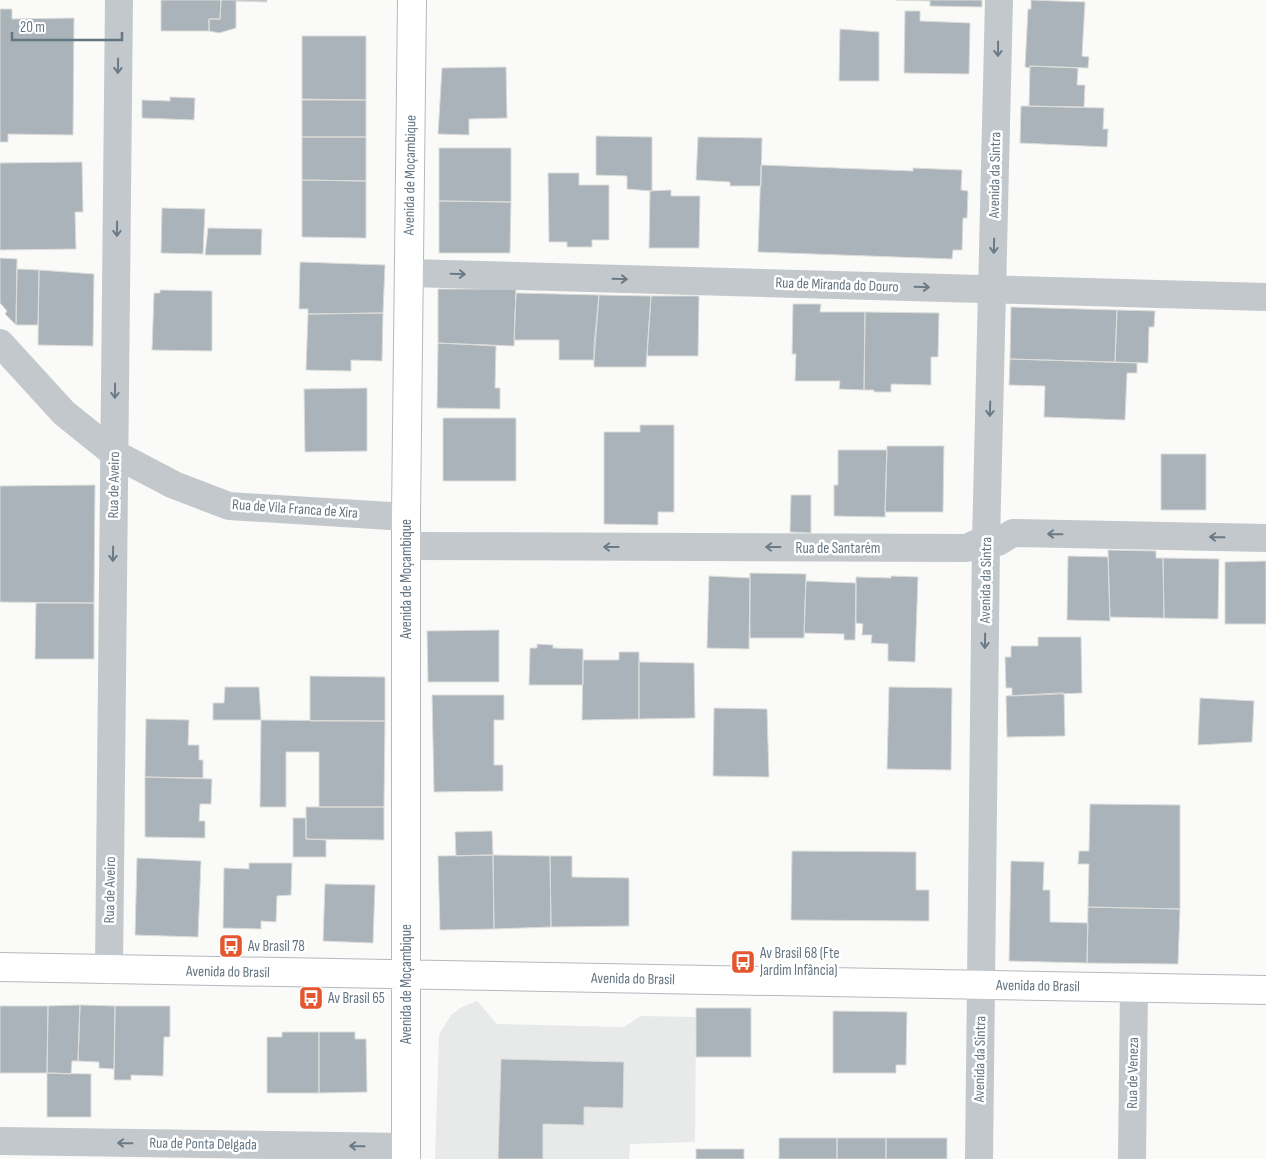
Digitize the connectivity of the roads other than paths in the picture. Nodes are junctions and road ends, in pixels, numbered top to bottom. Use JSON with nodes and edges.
{"nodes":[{"id":1,"x":119,"y":0,"type":"edge"},
{"id":2,"x":412,"y":0,"type":"edge"},
{"id":3,"x":999,"y":0,"type":"edge"},
{"id":4,"x":409,"y":273,"type":"junction"},
{"id":5,"x":993,"y":289,"type":"junction"},
{"id":6,"x":1266,"y":297,"type":"edge"},
{"id":7,"x":0,"y":343,"type":"edge"},
{"id":8,"x":114,"y":454,"type":"junction"},
{"id":9,"x":406,"y":517,"type":"junction"},
{"id":10,"x":1266,"y":538,"type":"edge"},
{"id":11,"x":986,"y":542,"type":"junction"},
{"id":12,"x":406,"y":546,"type":"junction"},
{"id":13,"x":0,"y":967,"type":"edge"},
{"id":14,"x":109,"y":970,"type":"junction"},
{"id":15,"x":406,"y":975,"type":"junction"},
{"id":16,"x":982,"y":985,"type":"junction"},
{"id":17,"x":1134,"y":987,"type":"junction"},
{"id":18,"x":1266,"y":990,"type":"edge"},
{"id":19,"x":0,"y":1141,"type":"edge"},
{"id":20,"x":406,"y":1153,"type":"edge"},
{"id":21,"x":979,"y":1159,"type":"edge"},
{"id":22,"x":1132,"y":1159,"type":"edge"}],
"edges":[{"from":1,"to":8,"type":"street","name":"Rua de Aveiro","one_way":true},
{"from":2,"to":4,"type":"street","name":"Avenida de Moçambique"},
{"from":3,"to":5,"type":"street","name":"Avenida da Sintra","one_way":true},
{"from":4,"to":5,"type":"street","name":"Rua de Miranda do Douro","one_way":true},
{"from":4,"to":9,"type":"street","name":"Avenida de Moçambique"},
{"from":5,"to":6,"type":"street","name":"Rua de Miranda do Douro"},
{"from":5,"to":11,"type":"street","name":"Avenida da Sintra","one_way":true},
{"from":7,"to":8,"type":"street","name":"Rua de Vila Franca de Xira"},
{"from":8,"to":9,"type":"street","name":"Rua de Vila Franca de Xira"},
{"from":8,"to":14,"type":"street","name":"Rua de Aveiro","one_way":true},
{"from":9,"to":12,"type":"street","name":"Avenida de Moçambique"},
{"from":10,"to":11,"type":"street","name":"Rua de Santarém","one_way":true},
{"from":11,"to":12,"type":"street","name":"Rua de Santarém","one_way":true},
{"from":11,"to":16,"type":"street","name":"Avenida da Sintra","one_way":true},
{"from":12,"to":15,"type":"street","name":"Avenida de Moçambique"},
{"from":13,"to":14,"type":"street","name":"Avenida do Brasil"},
{"from":14,"to":15,"type":"street","name":"Avenida do Brasil"},
{"from":15,"to":16,"type":"street","name":"Avenida do Brasil"},
{"from":15,"to":20,"type":"street","name":"Avenida de Moçambique"},
{"from":16,"to":17,"type":"street","name":"Avenida do Brasil"},
{"from":16,"to":21,"type":"street","name":"Avenida da Sintra"},
{"from":17,"to":18,"type":"street","name":"Avenida do Brasil"},
{"from":17,"to":22,"type":"street","name":"Rua de Veneza"},
{"from":20,"to":19,"type":"street","name":"Rua de Ponta Delgada","one_way":true}]}
